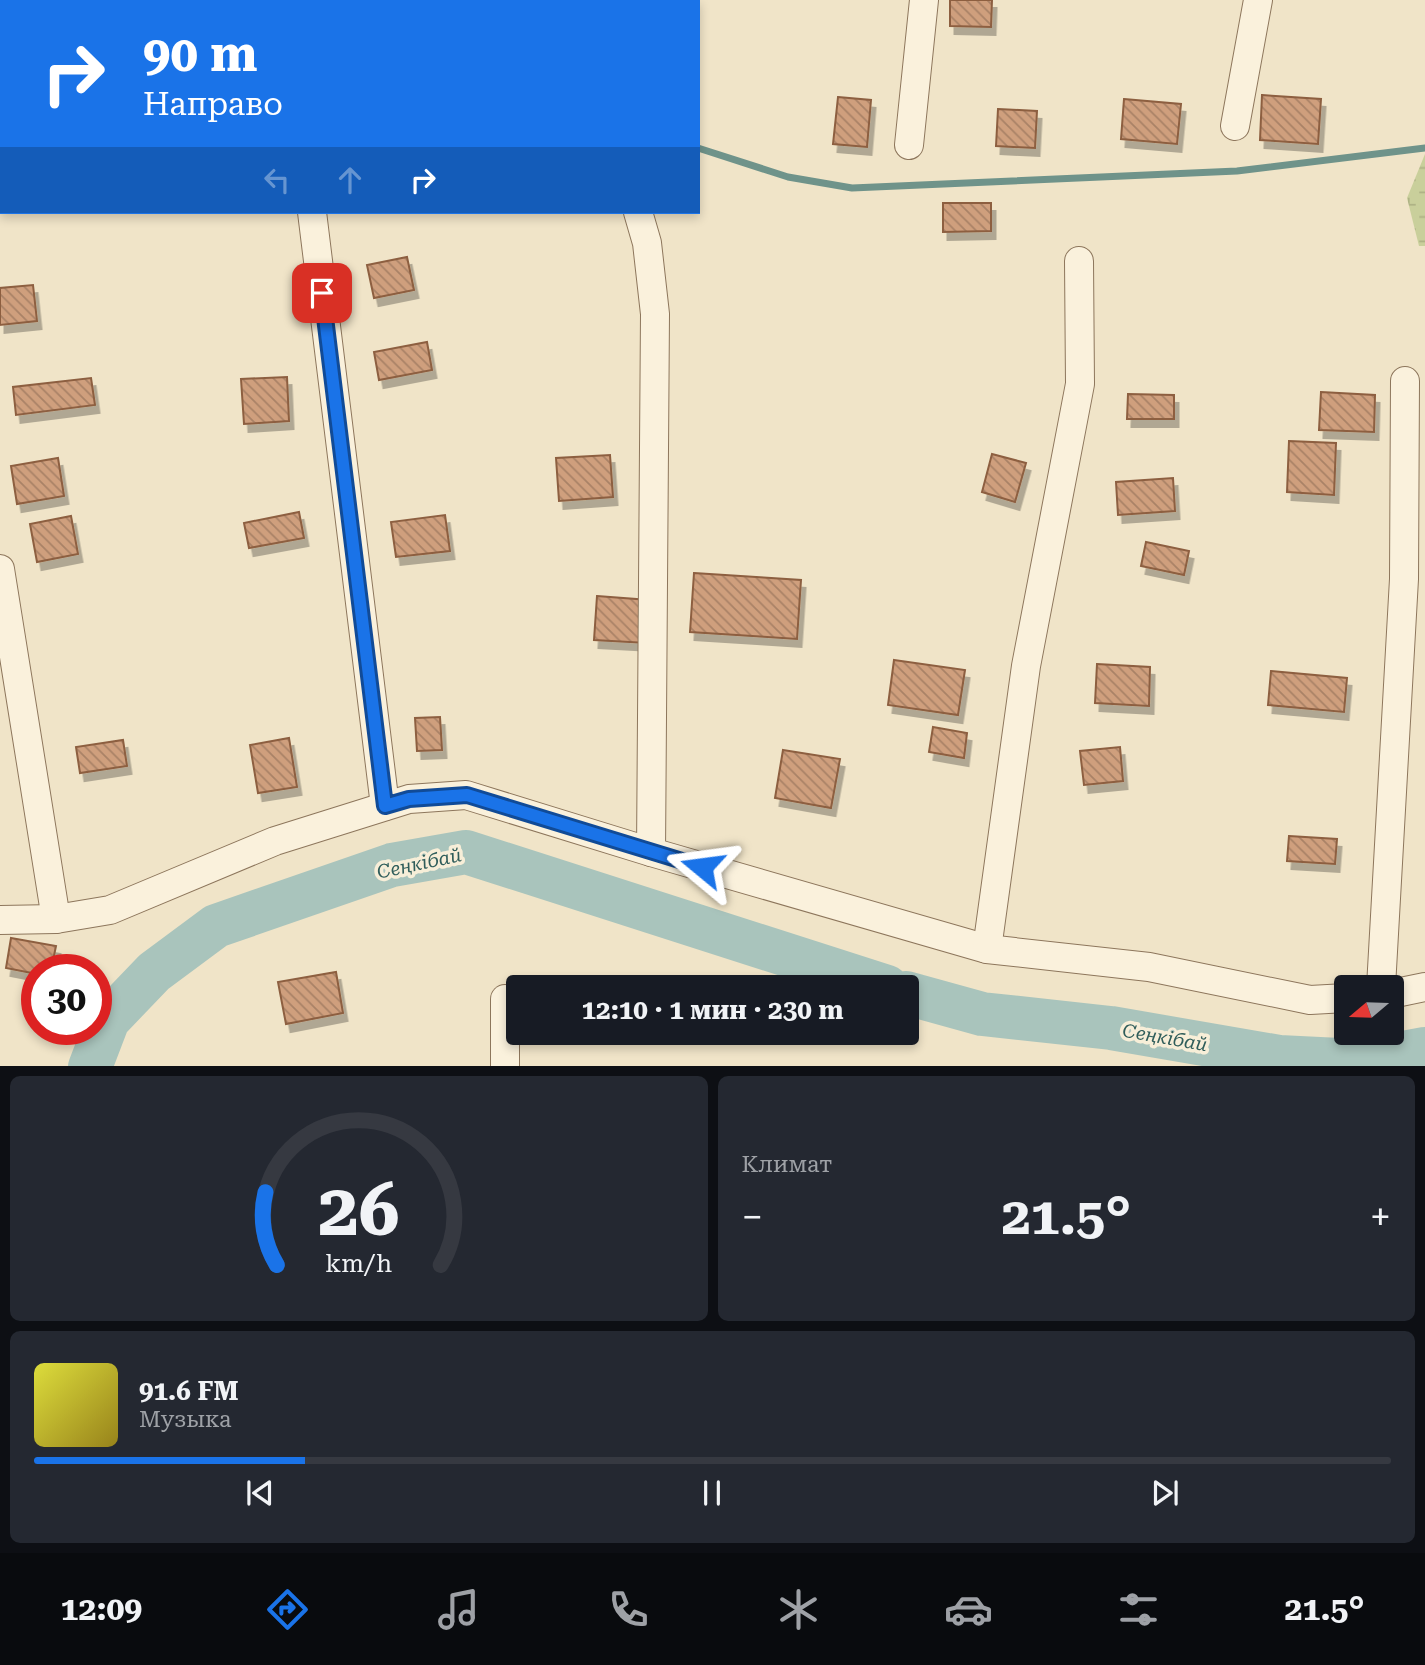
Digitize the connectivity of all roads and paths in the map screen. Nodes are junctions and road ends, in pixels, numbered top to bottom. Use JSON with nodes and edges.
{"nodes":[{"id":1,"x":924,"y":0,"type":"edge"},
{"id":2,"x":1258,"y":0,"type":"edge"},
{"id":3,"x":1235,"y":126,"type":"dead end"},
{"id":4,"x":909,"y":145,"type":"dead end"},
{"id":5,"x":313,"y":214,"type":"edge"},
{"id":6,"x":639,"y":214,"type":"edge"},
{"id":7,"x":1079,"y":261,"type":"dead end"},
{"id":8,"x":1405,"y":381,"type":"dead end"},
{"id":9,"x":0,"y":569,"type":"edge"},
{"id":10,"x":385,"y":806,"type":"junction"},
{"id":11,"x":651,"y":852,"type":"junction"},
{"id":12,"x":56,"y":919,"type":"junction"},
{"id":13,"x":0,"y":920,"type":"edge"},
{"id":14,"x":987,"y":949,"type":"junction"},
{"id":15,"x":1382,"y":975,"type":"edge"},
{"id":16,"x":1425,"y":988,"type":"edge"},
{"id":17,"x":1404,"y":992,"type":"edge"},
{"id":18,"x":505,"y":999,"type":"dead end"},
{"id":19,"x":1334,"y":999,"type":"edge"},
{"id":20,"x":505,"y":1066,"type":"edge"}],
"edges":[{"from":1,"to":4,"type":"street"},
{"from":2,"to":3,"type":"street"},
{"from":5,"to":10,"type":"street"},
{"from":6,"to":11,"type":"street"},
{"from":7,"to":14,"type":"street"},
{"from":8,"to":15,"type":"street"},
{"from":9,"to":12,"type":"street"},
{"from":10,"to":11,"type":"street"},
{"from":10,"to":12,"type":"street"},
{"from":11,"to":14,"type":"street"},
{"from":12,"to":13,"type":"street"},
{"from":14,"to":19,"type":"street"},
{"from":16,"to":17,"type":"street"},
{"from":18,"to":20,"type":"street"}]}
